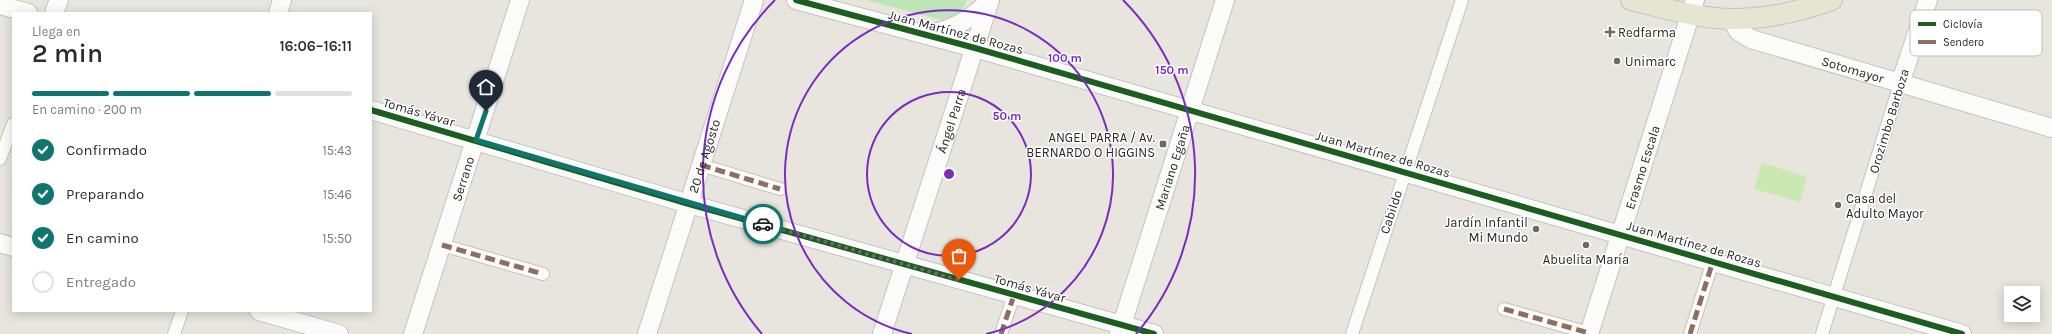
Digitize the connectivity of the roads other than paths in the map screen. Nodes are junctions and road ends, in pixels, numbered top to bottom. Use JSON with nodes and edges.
{"nodes":[{"id":1,"x":59,"y":0,"type":"edge"},
{"id":2,"x":282,"y":0,"type":"edge"},
{"id":3,"x":520,"y":0,"type":"edge"},
{"id":4,"x":754,"y":0,"type":"edge"},
{"id":5,"x":799,"y":0,"type":"edge"},
{"id":6,"x":990,"y":0,"type":"edge"},
{"id":7,"x":1226,"y":0,"type":"edge"},
{"id":8,"x":1462,"y":0,"type":"edge"},
{"id":9,"x":1631,"y":0,"type":"edge"},
{"id":10,"x":1832,"y":0,"type":"edge"},
{"id":11,"x":1928,"y":0,"type":"edge"},
{"id":12,"x":0,"y":5,"type":"edge"},
{"id":13,"x":1693,"y":7,"type":"edge"},
{"id":14,"x":1925,"y":10,"type":"edge"},
{"id":15,"x":24,"y":12,"type":"edge"},
{"id":16,"x":54,"y":12,"type":"edge"},
{"id":17,"x":278,"y":12,"type":"edge"},
{"id":18,"x":1732,"y":19,"type":"junction"},
{"id":19,"x":925,"y":35,"type":"junction"},
{"id":20,"x":974,"y":48,"type":"junction"},
{"id":21,"x":1910,"y":54,"type":"edge"},
{"id":22,"x":1900,"y":84,"type":"junction"},
{"id":23,"x":372,"y":110,"type":"edge"},
{"id":24,"x":1191,"y":110,"type":"junction"},
{"id":25,"x":12,"y":127,"type":"edge"},
{"id":26,"x":2052,"y":128,"type":"edge"},
{"id":27,"x":476,"y":140,"type":"junction"},
{"id":28,"x":0,"y":159,"type":"edge"},
{"id":29,"x":701,"y":166,"type":"junction"},
{"id":30,"x":1404,"y":172,"type":"junction"},
{"id":31,"x":780,"y":189,"type":"dead end"},
{"id":32,"x":689,"y":204,"type":"junction"},
{"id":33,"x":1622,"y":235,"type":"junction"},
{"id":34,"x":0,"y":243,"type":"edge"},
{"id":35,"x":442,"y":245,"type":"junction"},
{"id":36,"x":12,"y":247,"type":"edge"},
{"id":37,"x":1713,"y":261,"type":"junction"},
{"id":38,"x":905,"y":265,"type":"junction"},
{"id":39,"x":543,"y":274,"type":"dead end"},
{"id":40,"x":1014,"y":295,"type":"junction"},
{"id":41,"x":1834,"y":296,"type":"junction"},
{"id":42,"x":1504,"y":308,"type":"dead end"},
{"id":43,"x":182,"y":312,"type":"edge"},
{"id":44,"x":262,"y":312,"type":"edge"},
{"id":45,"x":1120,"y":330,"type":"edge"},
{"id":46,"x":174,"y":334,"type":"edge"},
{"id":47,"x":339,"y":334,"type":"edge"},
{"id":48,"x":412,"y":334,"type":"edge"},
{"id":49,"x":647,"y":334,"type":"edge"},
{"id":50,"x":882,"y":334,"type":"edge"},
{"id":51,"x":1001,"y":334,"type":"edge"},
{"id":52,"x":1154,"y":334,"type":"edge"},
{"id":53,"x":1352,"y":334,"type":"edge"},
{"id":54,"x":1589,"y":334,"type":"edge"},
{"id":55,"x":1690,"y":334,"type":"edge"},
{"id":56,"x":1822,"y":334,"type":"edge"},
{"id":57,"x":1962,"y":334,"type":"edge"}],
"edges":[{"from":1,"to":16,"type":"street"},
{"from":2,"to":17,"type":"street"},
{"from":3,"to":27,"type":"street","name":"Serrano"},
{"from":4,"to":29,"type":"street","name":"20 de Agosto"},
{"from":5,"to":19,"type":"street","name":"Juan Martínez de Rozas"},
{"from":6,"to":19,"type":"street"},
{"from":6,"to":20,"type":"street","name":"Ángel Parra"},
{"from":7,"to":24,"type":"street","name":"Mariano Egaña"},
{"from":8,"to":30,"type":"street","name":"Cabildo"},
{"from":9,"to":13,"type":"main road"},
{"from":10,"to":18,"type":"main road"},
{"from":11,"to":14,"type":"street","name":"Orozimbo Barboza"},
{"from":12,"to":15,"type":"street"},
{"from":13,"to":18,"type":"main road"},
{"from":13,"to":33,"type":"street","name":"Erasmo Escala"},
{"from":18,"to":22,"type":"street","name":"Sotomayor"},
{"from":19,"to":20,"type":"street","name":"Juan Martínez de Rozas"},
{"from":20,"to":24,"type":"street","name":"Juan Martínez de Rozas"},
{"from":20,"to":38,"type":"street","name":"Ángel Parra"},
{"from":21,"to":22,"type":"street","name":"Orozimbo Barboza"},
{"from":22,"to":26,"type":"street","name":"Sotomayor"},
{"from":22,"to":41,"type":"street","name":"Orozimbo Barboza"},
{"from":23,"to":27,"type":"street","name":"Tomás Yávar"},
{"from":24,"to":30,"type":"street","name":"Juan Martínez de Rozas"},
{"from":24,"to":45,"type":"street","name":"Mariano Egaña"},
{"from":25,"to":28,"type":"street"},
{"from":27,"to":32,"type":"street","name":"Tomás Yávar"},
{"from":27,"to":35,"type":"street","name":"Serrano"},
{"from":29,"to":31,"type":"street"},
{"from":29,"to":32,"type":"street","name":"20 de Agosto"},
{"from":30,"to":33,"type":"street","name":"Juan Martínez de Rozas"},
{"from":30,"to":53,"type":"street","name":"Cabildo"},
{"from":32,"to":38,"type":"street","name":"Tomás Yávar"},
{"from":32,"to":49,"type":"street","name":"20 de Agosto"},
{"from":33,"to":37,"type":"street","name":"Juan Martínez de Rozas"},
{"from":33,"to":54,"type":"street","name":"Erasmo Escala"},
{"from":34,"to":36,"type":"street"},
{"from":35,"to":39,"type":"street"},
{"from":35,"to":48,"type":"street","name":"Serrano"},
{"from":37,"to":41,"type":"street","name":"Juan Martínez de Rozas"},
{"from":37,"to":55,"type":"street"},
{"from":38,"to":40,"type":"street","name":"Tomás Yávar"},
{"from":38,"to":50,"type":"street","name":"Ángel Parra"},
{"from":40,"to":45,"type":"street","name":"Tomás Yávar"},
{"from":40,"to":51,"type":"street"},
{"from":41,"to":56,"type":"street","name":"Orozimbo Barboza"},
{"from":41,"to":57,"type":"street","name":"Juan Martínez de Rozas"},
{"from":42,"to":54,"type":"street"},
{"from":43,"to":46,"type":"street"},
{"from":44,"to":47,"type":"street"},
{"from":45,"to":52,"type":"street","name":"Tomás Yávar"}]}
